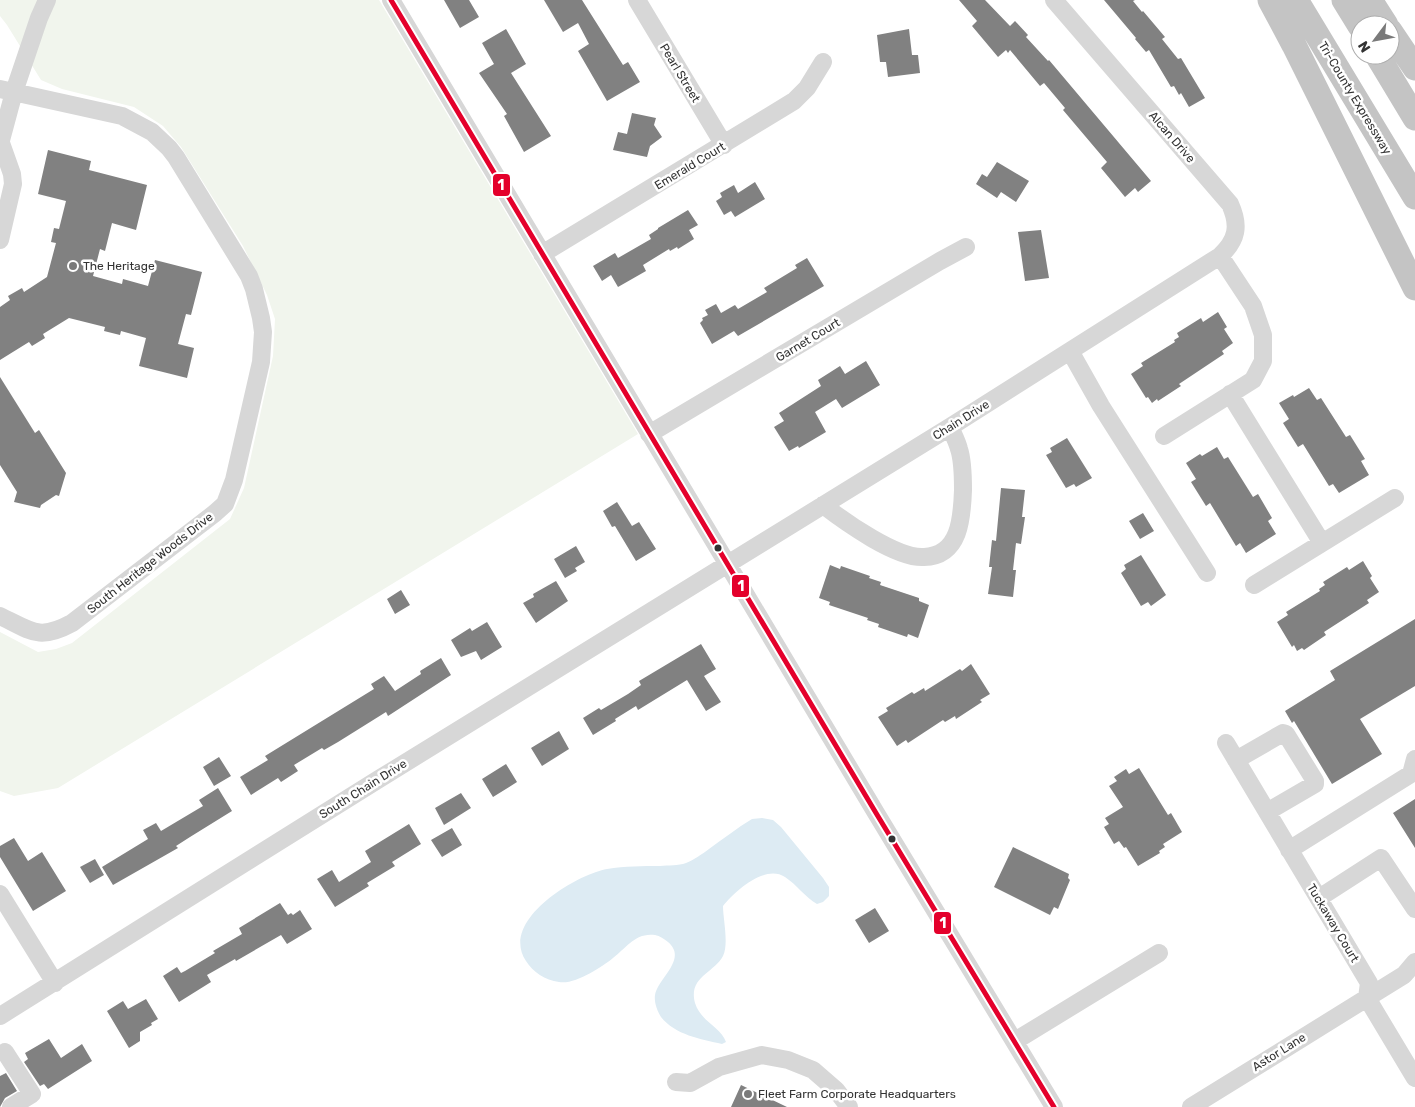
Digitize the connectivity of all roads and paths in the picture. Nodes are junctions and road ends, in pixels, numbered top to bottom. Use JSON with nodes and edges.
{"nodes":[{"id":1,"x":47,"y":0,"type":"edge"},
{"id":2,"x":391,"y":0,"type":"edge"},
{"id":3,"x":637,"y":0,"type":"edge"},
{"id":4,"x":1054,"y":0,"type":"edge"},
{"id":5,"x":1270,"y":0,"type":"edge"},
{"id":6,"x":1296,"y":0,"type":"edge"},
{"id":7,"x":1344,"y":0,"type":"edge"},
{"id":8,"x":1370,"y":0,"type":"edge"},
{"id":9,"x":1353,"y":15,"type":"edge"},
{"id":10,"x":1380,"y":15,"type":"edge"},
{"id":11,"x":1400,"y":45,"type":"edge"},
{"id":12,"x":822,"y":62,"type":"dead end"},
{"id":13,"x":1383,"y":65,"type":"edge"},
{"id":14,"x":1415,"y":68,"type":"edge"},
{"id":15,"x":7,"y":90,"type":"edge"},
{"id":16,"x":1415,"y":118,"type":"edge"},
{"id":17,"x":1,"y":144,"type":"edge"},
{"id":18,"x":724,"y":145,"type":"junction"},
{"id":19,"x":1415,"y":197,"type":"edge"},
{"id":20,"x":0,"y":240,"type":"edge"},
{"id":21,"x":966,"y":247,"type":"dead end"},
{"id":22,"x":542,"y":254,"type":"junction"},
{"id":23,"x":1220,"y":256,"type":"junction"},
{"id":24,"x":1193,"y":273,"type":"joint"},
{"id":25,"x":1415,"y":288,"type":"edge"},
{"id":26,"x":1070,"y":351,"type":"junction"},
{"id":27,"x":1230,"y":394,"type":"junction"},
{"id":28,"x":950,"y":427,"type":"junction"},
{"id":29,"x":650,"y":434,"type":"junction"},
{"id":30,"x":1164,"y":436,"type":"dead end"},
{"id":31,"x":1395,"y":498,"type":"dead end"},
{"id":32,"x":823,"y":505,"type":"junction"},
{"id":33,"x":1322,"y":543,"type":"junction"},
{"id":34,"x":728,"y":565,"type":"junction"},
{"id":35,"x":1207,"y":573,"type":"dead end"},
{"id":36,"x":1254,"y":585,"type":"dead end"},
{"id":37,"x":0,"y":616,"type":"edge"},
{"id":38,"x":1226,"y":744,"type":"dead end"},
{"id":39,"x":1415,"y":759,"type":"edge"},
{"id":40,"x":1236,"y":760,"type":"junction"},
{"id":41,"x":1267,"y":812,"type":"junction"},
{"id":42,"x":1290,"y":850,"type":"junction"},
{"id":43,"x":0,"y":894,"type":"edge"},
{"id":44,"x":1319,"y":898,"type":"junction"},
{"id":45,"x":1415,"y":910,"type":"edge"},
{"id":46,"x":1159,"y":953,"type":"dead end"},
{"id":47,"x":1415,"y":962,"type":"edge"},
{"id":48,"x":55,"y":982,"type":"junction"},
{"id":49,"x":1367,"y":998,"type":"junction"},
{"id":50,"x":0,"y":1016,"type":"edge"},
{"id":51,"x":1015,"y":1041,"type":"junction"},
{"id":52,"x":2,"y":1051,"type":"edge"},
{"id":53,"x":1415,"y":1078,"type":"edge"},
{"id":54,"x":676,"y":1082,"type":"dead end"},
{"id":55,"x":11,"y":1107,"type":"edge"},
{"id":56,"x":849,"y":1107,"type":"edge"},
{"id":57,"x":1054,"y":1107,"type":"edge"},
{"id":58,"x":1191,"y":1107,"type":"edge"}],
"edges":[{"from":1,"to":15,"type":"street"},
{"from":2,"to":22,"type":"street"},
{"from":3,"to":18,"type":"street","name":"Pearl Street"},
{"from":4,"to":23,"type":"street","name":"Alcan Drive"},
{"from":5,"to":25,"type":"highway"},
{"from":6,"to":19,"type":"highway","name":"Tri-County Expressway"},
{"from":7,"to":9,"type":"highway"},
{"from":8,"to":10,"type":"highway"},
{"from":11,"to":14,"type":"highway"},
{"from":12,"to":18,"type":"street","name":"Emerald Court"},
{"from":13,"to":16,"type":"highway"},
{"from":15,"to":17,"type":"street"},
{"from":15,"to":37,"type":"street","name":"South Heritage Woods Drive"},
{"from":17,"to":20,"type":"street"},
{"from":18,"to":22,"type":"street","name":"Emerald Court"},
{"from":21,"to":29,"type":"street","name":"Garnet Court"},
{"from":22,"to":29,"type":"street"},
{"from":23,"to":24,"type":"street","name":"Alcan Drive"},
{"from":23,"to":27,"type":"street"},
{"from":24,"to":26,"type":"street","name":"Chain Drive"},
{"from":26,"to":28,"type":"street","name":"Chain Drive"},
{"from":26,"to":35,"type":"street"},
{"from":27,"to":30,"type":"street"},
{"from":27,"to":33,"type":"street"},
{"from":28,"to":32,"type":"street","name":"Chain Drive"},
{"from":28,"to":32,"type":"street"},
{"from":29,"to":34,"type":"street"},
{"from":31,"to":33,"type":"street"},
{"from":32,"to":34,"type":"street","name":"Chain Drive"},
{"from":33,"to":36,"type":"street"},
{"from":34,"to":48,"type":"street","name":"South Chain Drive"},
{"from":34,"to":51,"type":"street"},
{"from":38,"to":40,"type":"street","name":"Tuckaway Court"},
{"from":39,"to":42,"type":"street"},
{"from":40,"to":41,"type":"street","name":"Tuckaway Court"},
{"from":40,"to":41,"type":"street"},
{"from":41,"to":42,"type":"street","name":"Tuckaway Court"},
{"from":42,"to":44,"type":"street","name":"Tuckaway Court"},
{"from":43,"to":48,"type":"street"},
{"from":44,"to":45,"type":"street"},
{"from":44,"to":49,"type":"street","name":"Tuckaway Court"},
{"from":46,"to":51,"type":"street"},
{"from":47,"to":49,"type":"street","name":"Astor Lane"},
{"from":48,"to":50,"type":"street","name":"South Chain Drive"},
{"from":49,"to":53,"type":"street"},
{"from":49,"to":58,"type":"street","name":"Astor Lane"},
{"from":51,"to":57,"type":"street"},
{"from":52,"to":55,"type":"street"},
{"from":54,"to":56,"type":"street"}]}
